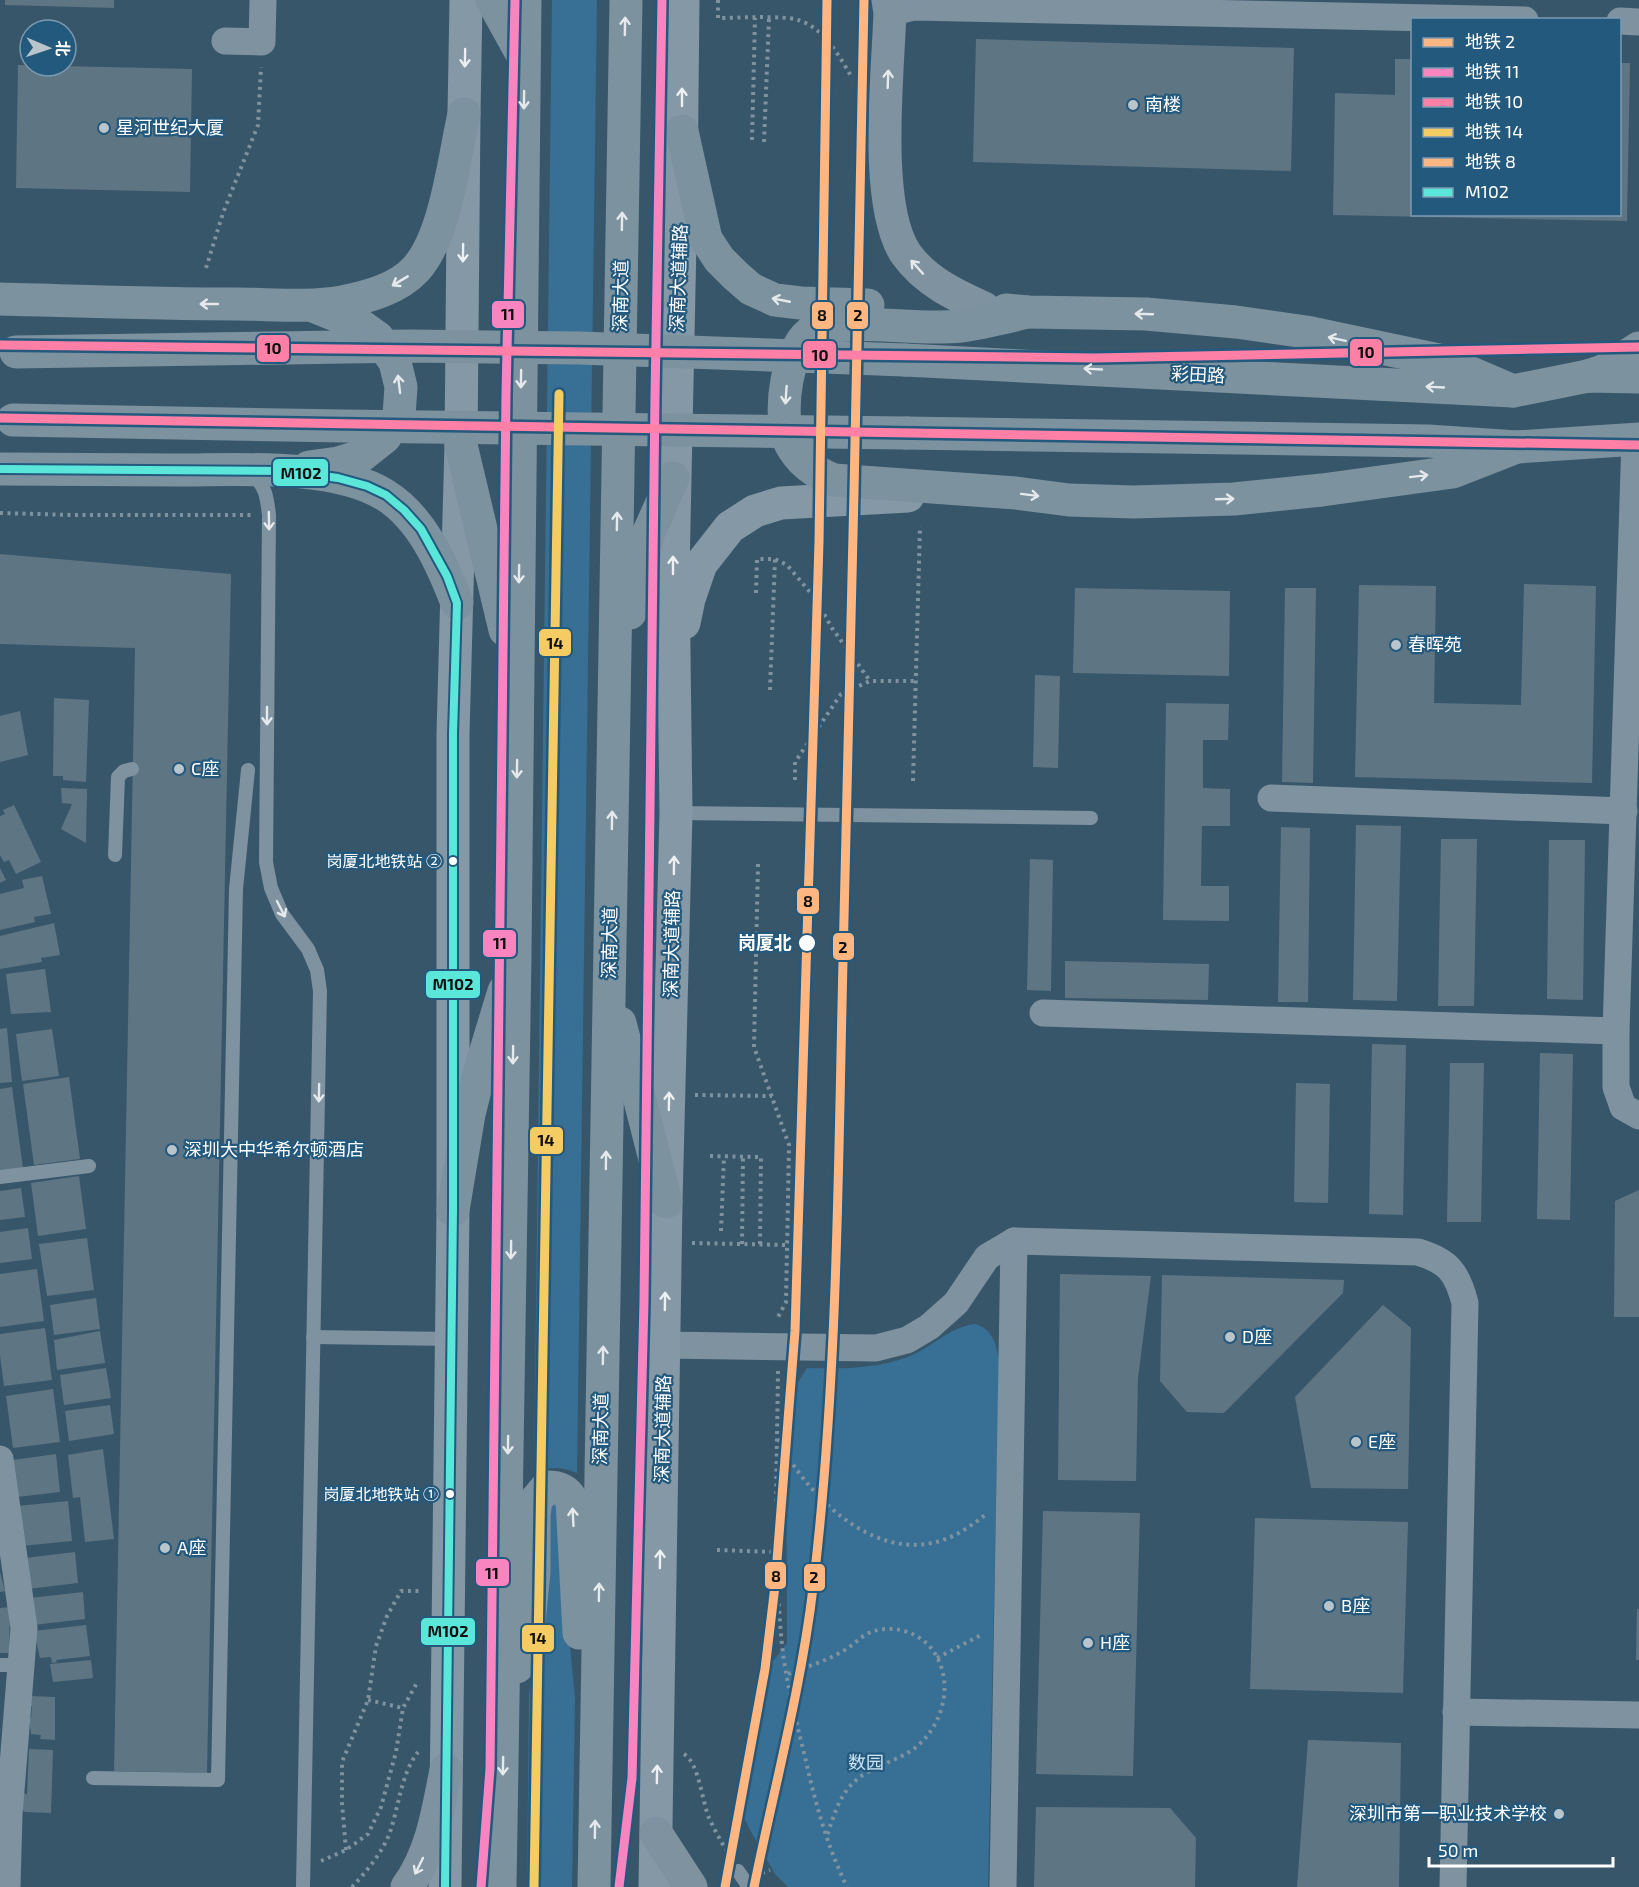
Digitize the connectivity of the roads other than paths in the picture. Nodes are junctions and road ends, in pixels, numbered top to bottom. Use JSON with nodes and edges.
{"nodes":[{"id":1,"x":263,"y":0,"type":"edge"},
{"id":2,"x":466,"y":0,"type":"edge"},
{"id":3,"x":492,"y":0,"type":"edge"},
{"id":4,"x":525,"y":0,"type":"edge"},
{"id":5,"x":626,"y":0,"type":"edge"},
{"id":6,"x":683,"y":0,"type":"edge"},
{"id":7,"x":889,"y":7,"type":"edge"},
{"id":8,"x":1431,"y":18,"type":"edge"},
{"id":9,"x":1621,"y":21,"type":"edge"},
{"id":10,"x":1639,"y":22,"type":"edge"},
{"id":11,"x":225,"y":41,"type":"dead end"},
{"id":12,"x":525,"y":59,"type":"junction"},
{"id":13,"x":464,"y":114,"type":"junction"},
{"id":14,"x":682,"y":131,"type":"junction"},
{"id":15,"x":0,"y":299,"type":"edge"},
{"id":16,"x":309,"y":304,"type":"junction"},
{"id":17,"x":984,"y":308,"type":"junction"},
{"id":18,"x":1028,"y":312,"type":"junction"},
{"id":19,"x":1639,"y":348,"type":"edge"},
{"id":20,"x":8,"y":352,"type":"edge"},
{"id":21,"x":1588,"y":376,"type":"junction"},
{"id":22,"x":1639,"y":377,"type":"edge"},
{"id":23,"x":1513,"y":391,"type":"junction"},
{"id":24,"x":7,"y":420,"type":"edge"},
{"id":25,"x":1637,"y":439,"type":"edge"},
{"id":26,"x":461,"y":445,"type":"junction"},
{"id":27,"x":1517,"y":447,"type":"junction"},
{"id":28,"x":0,"y":469,"type":"edge"},
{"id":29,"x":248,"y":470,"type":"junction"},
{"id":30,"x":287,"y":471,"type":"junction"},
{"id":31,"x":673,"y":478,"type":"junction"},
{"id":32,"x":972,"y":491,"type":"junction"},
{"id":33,"x":457,"y":603,"type":"junction"},
{"id":34,"x":615,"y":663,"type":"junction"},
{"id":35,"x":674,"y":696,"type":"junction"},
{"id":36,"x":518,"y":697,"type":"junction"},
{"id":37,"x":132,"y":769,"type":"dead end"},
{"id":38,"x":248,"y":770,"type":"dead end"},
{"id":39,"x":1271,"y":798,"type":"dead end"},
{"id":40,"x":1624,"y":811,"type":"junction"},
{"id":41,"x":676,"y":813,"type":"junction"},
{"id":42,"x":1091,"y":818,"type":"dead end"},
{"id":43,"x":115,"y":855,"type":"dead end"},
{"id":44,"x":515,"y":955,"type":"junction"},
{"id":45,"x":609,"y":983,"type":"junction"},
{"id":46,"x":1043,"y":1012,"type":"dead end"},
{"id":47,"x":1616,"y":1031,"type":"junction"},
{"id":48,"x":1639,"y":1116,"type":"edge"},
{"id":49,"x":89,"y":1166,"type":"dead end"},
{"id":50,"x":0,"y":1177,"type":"edge"},
{"id":51,"x":666,"y":1202,"type":"junction"},
{"id":52,"x":453,"y":1210,"type":"junction"},
{"id":53,"x":1014,"y":1241,"type":"junction"},
{"id":54,"x":313,"y":1337,"type":"junction"},
{"id":55,"x":451,"y":1339,"type":"junction"},
{"id":56,"x":664,"y":1345,"type":"junction"},
{"id":57,"x":0,"y":1459,"type":"edge"},
{"id":58,"x":10,"y":1665,"type":"edge"},
{"id":59,"x":1456,"y":1712,"type":"junction"},
{"id":60,"x":1639,"y":1715,"type":"edge"},
{"id":61,"x":504,"y":1720,"type":"junction"},
{"id":62,"x":596,"y":1720,"type":"junction"},
{"id":63,"x":446,"y":1770,"type":"junction"},
{"id":64,"x":93,"y":1778,"type":"dead end"},
{"id":65,"x":5,"y":1815,"type":"edge"},
{"id":66,"x":656,"y":1833,"type":"junction"},
{"id":67,"x":738,"y":1871,"type":"road end"},
{"id":68,"x":7,"y":1887,"type":"edge"},
{"id":69,"x":303,"y":1887,"type":"edge"},
{"id":70,"x":407,"y":1887,"type":"edge"},
{"id":71,"x":445,"y":1887,"type":"edge"},
{"id":72,"x":500,"y":1887,"type":"edge"},
{"id":73,"x":594,"y":1887,"type":"edge"},
{"id":74,"x":655,"y":1887,"type":"edge"},
{"id":75,"x":691,"y":1887,"type":"edge"},
{"id":76,"x":748,"y":1887,"type":"edge"},
{"id":77,"x":1003,"y":1887,"type":"edge"},
{"id":78,"x":1453,"y":1887,"type":"edge"}],
"edges":[{"from":1,"to":11,"type":"street"},
{"from":2,"to":13,"type":"main road","one_way":true},
{"from":3,"to":12,"type":"main road"},
{"from":4,"to":12,"type":"main road"},
{"from":34,"to":5,"type":"main road","name":"深南大道","one_way":true},
{"from":14,"to":6,"type":"main road","name":"深南大道辅路","one_way":true},
{"from":7,"to":8,"type":"street"},
{"from":17,"to":7,"type":"main road","one_way":true},
{"from":9,"to":10,"type":"street"},
{"from":12,"to":36,"type":"main road","one_way":true},
{"from":13,"to":16,"type":"main road","one_way":true},
{"from":13,"to":26,"type":"main road","one_way":true},
{"from":17,"to":14,"type":"main road","one_way":true},
{"from":14,"to":31,"type":"main road","name":"深南大道辅路"},
{"from":16,"to":15,"type":"main road","one_way":true},
{"from":30,"to":16,"type":"main road","one_way":true},
{"from":17,"to":18,"type":"main road"},
{"from":23,"to":18,"type":"main road","one_way":true},
{"from":18,"to":32,"type":"main road","one_way":true},
{"from":19,"to":21,"type":"main road"},
{"from":23,"to":20,"type":"main road","name":"彩田路","one_way":true,"bridge":true},
{"from":21,"to":22,"type":"main road","name":"彩田路"},
{"from":21,"to":23,"type":"main road","name":"彩田路"},
{"from":24,"to":27,"type":"main road","bridge":true},
{"from":25,"to":27,"type":"main road"},
{"from":25,"to":40,"type":"street"},
{"from":26,"to":33,"type":"main road"},
{"from":26,"to":36,"type":"main road"},
{"from":32,"to":27,"type":"main road","one_way":true},
{"from":28,"to":29,"type":"main road"},
{"from":29,"to":30,"type":"main road"},
{"from":29,"to":54,"type":"lane","one_way":true},
{"from":30,"to":33,"type":"main road"},
{"from":31,"to":34,"type":"main road"},
{"from":35,"to":31,"type":"main road","name":"深南大道辅路","one_way":true},
{"from":32,"to":35,"type":"main road"},
{"from":33,"to":52,"type":"main road"},
{"from":45,"to":34,"type":"main road","name":"深南大道","one_way":true},
{"from":35,"to":41,"type":"main road","name":"深南大道辅路"},
{"from":36,"to":44,"type":"main road","one_way":true},
{"from":37,"to":43,"type":"lane"},
{"from":38,"to":64,"type":"lane"},
{"from":39,"to":40,"type":"street"},
{"from":40,"to":47,"type":"street"},
{"from":41,"to":42,"type":"lane"},
{"from":51,"to":41,"type":"main road","name":"深南大道辅路","one_way":true},
{"from":44,"to":52,"type":"main road"},
{"from":44,"to":61,"type":"main road","one_way":true},
{"from":45,"to":51,"type":"main road"},
{"from":62,"to":45,"type":"main road","name":"深南大道","one_way":true},
{"from":46,"to":47,"type":"street"},
{"from":47,"to":48,"type":"street"},
{"from":49,"to":50,"type":"lane"},
{"from":56,"to":51,"type":"main road","name":"深南大道辅路","one_way":true},
{"from":52,"to":55,"type":"main road"},
{"from":53,"to":56,"type":"street"},
{"from":53,"to":59,"type":"street"},
{"from":53,"to":77,"type":"street"},
{"from":54,"to":55,"type":"lane"},
{"from":54,"to":69,"type":"lane"},
{"from":55,"to":63,"type":"main road"},
{"from":66,"to":56,"type":"main road","name":"深南大道辅路","one_way":true},
{"from":57,"to":58,"type":"street"},
{"from":58,"to":65,"type":"street"},
{"from":59,"to":60,"type":"street"},
{"from":59,"to":78,"type":"street"},
{"from":62,"to":61,"type":"main road","one_way":true},
{"from":61,"to":72,"type":"main road","one_way":true},
{"from":73,"to":62,"type":"main road","name":"深南大道","one_way":true},
{"from":63,"to":70,"type":"main road","one_way":true},
{"from":63,"to":71,"type":"main road"},
{"from":65,"to":68,"type":"street"},
{"from":66,"to":74,"type":"main road","name":"深南大道辅路"},
{"from":66,"to":75,"type":"main road"},
{"from":67,"to":76,"type":"lane"}]}
